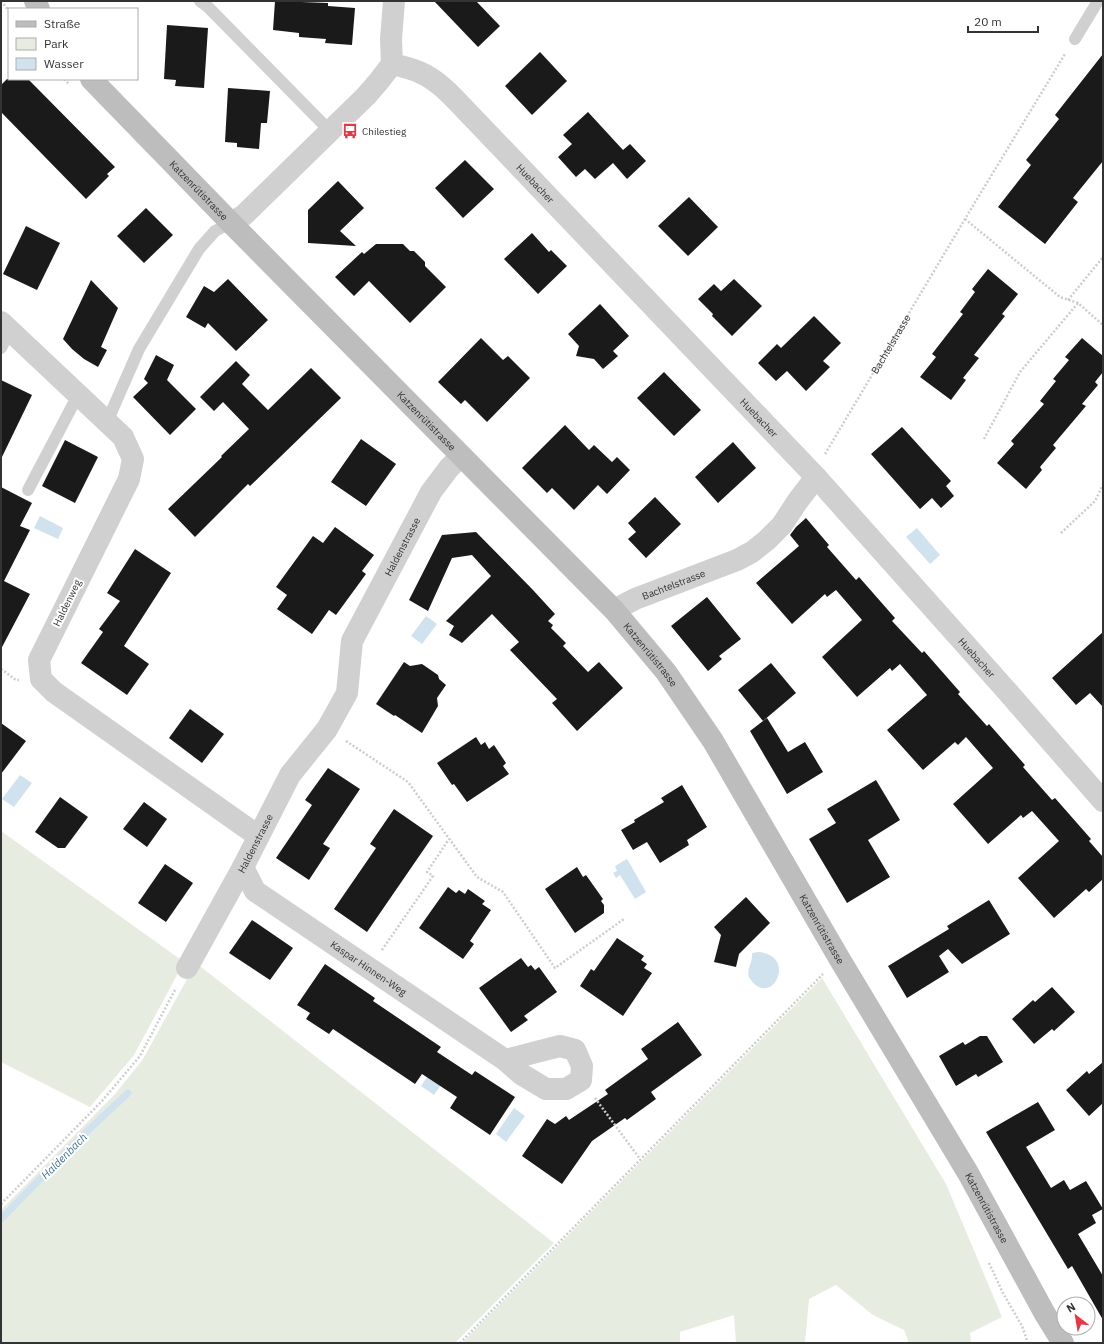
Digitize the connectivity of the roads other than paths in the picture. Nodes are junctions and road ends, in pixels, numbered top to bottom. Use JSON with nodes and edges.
{"nodes":[{"id":1,"x":200,"y":1,"type":"edge"},
{"id":2,"x":394,"y":1,"type":"edge"},
{"id":3,"x":1098,"y":1,"type":"edge"},
{"id":4,"x":1075,"y":39,"type":"road end"},
{"id":5,"x":392,"y":64,"type":"junction"},
{"id":6,"x":92,"y":80,"type":"edge"},
{"id":7,"x":330,"y":131,"type":"junction"},
{"id":8,"x":231,"y":223,"type":"junction"},
{"id":9,"x":4,"y":334,"type":"edge"},
{"id":10,"x":78,"y":395,"type":"junction"},
{"id":11,"x":107,"y":422,"type":"junction"},
{"id":12,"x":461,"y":456,"type":"junction"},
{"id":13,"x":816,"y":477,"type":"junction"},
{"id":14,"x":28,"y":490,"type":"dead end"},
{"id":15,"x":614,"y":610,"type":"junction"},
{"id":16,"x":1103,"y":801,"type":"edge"},
{"id":17,"x":258,"y":836,"type":"junction"},
{"id":18,"x":243,"y":867,"type":"junction"},
{"id":19,"x":187,"y":968,"type":"road end"},
{"id":20,"x":505,"y":1060,"type":"junction"},
{"id":21,"x":1063,"y":1343,"type":"edge"}],
"edges":[{"from":1,"to":7,"type":"lane"},
{"from":2,"to":5,"type":"street"},
{"from":3,"to":4,"type":"lane"},
{"from":5,"to":7,"type":"street"},
{"from":5,"to":13,"type":"street","name":"Huebacher"},
{"from":6,"to":8,"type":"street","name":"Katzenrütistrasse"},
{"from":7,"to":8,"type":"street"},
{"from":8,"to":11,"type":"lane"},
{"from":8,"to":12,"type":"street","name":"Katzenrütistrasse"},
{"from":9,"to":10,"type":"street","name":"Haldenweg"},
{"from":10,"to":11,"type":"street","name":"Haldenweg"},
{"from":10,"to":14,"type":"lane"},
{"from":11,"to":17,"type":"street","name":"Haldenweg"},
{"from":12,"to":15,"type":"street","name":"Katzenrütistrasse"},
{"from":12,"to":17,"type":"street","name":"Haldenstrasse"},
{"from":13,"to":15,"type":"street","name":"Bachtelstrasse"},
{"from":13,"to":16,"type":"street","name":"Huebacher"},
{"from":15,"to":21,"type":"street","name":"Katzenrütistrasse"},
{"from":17,"to":18,"type":"street","name":"Haldenstrasse"},
{"from":18,"to":19,"type":"street","name":"Haldenstrasse"},
{"from":18,"to":20,"type":"street","name":"Kaspar Hinnen-Weg"},
{"from":20,"to":20,"type":"street","name":"Kaspar Hinnen-Weg"}]}
